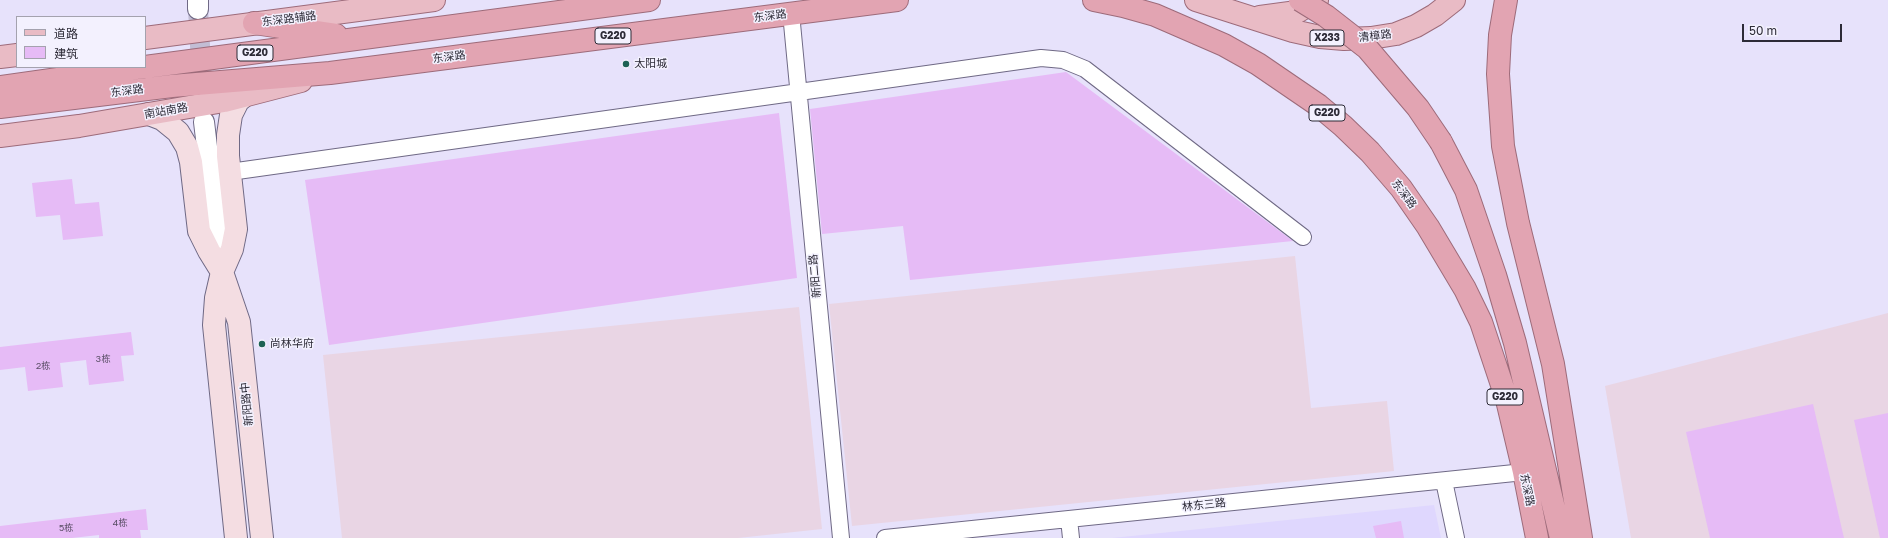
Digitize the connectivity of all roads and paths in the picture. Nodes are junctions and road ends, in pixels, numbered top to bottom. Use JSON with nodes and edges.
{"nodes":[{"id":1,"x":434,"y":0,"type":"edge"},
{"id":2,"x":649,"y":0,"type":"edge"},
{"id":3,"x":897,"y":0,"type":"edge"},
{"id":4,"x":1094,"y":0,"type":"edge"},
{"id":5,"x":1196,"y":0,"type":"edge"},
{"id":6,"x":1300,"y":0,"type":"edge"},
{"id":7,"x":1317,"y":0,"type":"edge"},
{"id":8,"x":1454,"y":0,"type":"edge"},
{"id":9,"x":1506,"y":0,"type":"edge"},
{"id":10,"x":409,"y":2,"type":"edge"},
{"id":11,"x":791,"y":13,"type":"junction"},
{"id":12,"x":1253,"y":17,"type":"junction"},
{"id":13,"x":254,"y":23,"type":"junction"},
{"id":14,"x":146,"y":38,"type":"edge"},
{"id":15,"x":365,"y":39,"type":"junction"},
{"id":16,"x":16,"y":55,"type":"edge"},
{"id":17,"x":0,"y":57,"type":"edge"},
{"id":18,"x":146,"y":67,"type":"edge"},
{"id":19,"x":140,"y":68,"type":"edge"},
{"id":20,"x":330,"y":73,"type":"junction"},
{"id":21,"x":0,"y":88,"type":"edge"},
{"id":22,"x":798,"y":91,"type":"junction"},
{"id":23,"x":40,"y":92,"type":"junction"},
{"id":24,"x":244,"y":96,"type":"junction"},
{"id":25,"x":0,"y":107,"type":"edge"},
{"id":26,"x":149,"y":114,"type":"junction"},
{"id":27,"x":204,"y":122,"type":"tunnel mouth"},
{"id":28,"x":0,"y":136,"type":"edge"},
{"id":29,"x":230,"y":172,"type":"junction"},
{"id":30,"x":1302,"y":237,"type":"dead end"},
{"id":31,"x":222,"y":272,"type":"junction"},
{"id":32,"x":1524,"y":472,"type":"junction"},
{"id":33,"x":1444,"y":481,"type":"junction"},
{"id":34,"x":1069,"y":519,"type":"junction"},
{"id":35,"x":236,"y":538,"type":"edge"},
{"id":36,"x":262,"y":538,"type":"edge"},
{"id":37,"x":840,"y":538,"type":"edge"},
{"id":38,"x":885,"y":538,"type":"edge"},
{"id":39,"x":1071,"y":538,"type":"edge"},
{"id":40,"x":1456,"y":538,"type":"edge"},
{"id":41,"x":1537,"y":538,"type":"edge"},
{"id":42,"x":1561,"y":538,"type":"edge"},
{"id":43,"x":1581,"y":538,"type":"edge"}],
"edges":[{"from":1,"to":10,"type":"main road","name":"东深路辅路"},
{"from":2,"to":15,"type":"highway","name":"东深路","number":"G220"},
{"from":3,"to":11,"type":"highway","name":"东深路","number":"G220"},
{"from":4,"to":32,"type":"highway","name":"东深路","number":"G220"},
{"from":5,"to":12,"type":"main road","name":"清樟路","number":"X233"},
{"from":6,"to":42,"type":"highway","name":"东深路","number":"G220","bridge":true},
{"from":7,"to":12,"type":"main road"},
{"from":8,"to":12,"type":"main road","name":"清樟路","number":"X233"},
{"from":9,"to":43,"type":"highway"},
{"from":10,"to":13,"type":"main road","name":"东深路辅路"},
{"from":11,"to":20,"type":"highway","name":"东深路","number":"G220"},
{"from":11,"to":22,"type":"street","name":"新阳二路"},
{"from":13,"to":14,"type":"main road","name":"东深路辅路"},
{"from":13,"to":15,"type":"highway"},
{"from":15,"to":18,"type":"highway","name":"东深路","number":"G220"},
{"from":16,"to":17,"type":"main road"},
{"from":19,"to":23,"type":"highway","name":"东深路","number":"G220"},
{"from":20,"to":23,"type":"highway","name":"东深路","number":"G220"},
{"from":20,"to":24,"type":"main road","name":"南站南路"},
{"from":21,"to":23,"type":"highway","name":"东深路","number":"G220"},
{"from":22,"to":29,"type":"street"},
{"from":22,"to":30,"type":"street"},
{"from":22,"to":37,"type":"street","name":"新阳二路"},
{"from":23,"to":25,"type":"highway","name":"东深路","number":"G220"},
{"from":24,"to":26,"type":"main road","name":"南站南路"},
{"from":24,"to":29,"type":"main road"},
{"from":26,"to":28,"type":"main road","name":"南站南路"},
{"from":26,"to":31,"type":"main road"},
{"from":27,"to":31,"type":"street","name":"新阳路中"},
{"from":29,"to":31,"type":"main road"},
{"from":31,"to":35,"type":"main road","name":"新阳路中"},
{"from":31,"to":36,"type":"main road","name":"新阳路中"},
{"from":32,"to":33,"type":"street","name":"林东三路"},
{"from":32,"to":41,"type":"highway","name":"东深路","number":"G220"},
{"from":33,"to":34,"type":"street","name":"林东三路"},
{"from":33,"to":40,"type":"street"},
{"from":34,"to":38,"type":"street","name":"林东三路"},
{"from":34,"to":39,"type":"street"}]}
